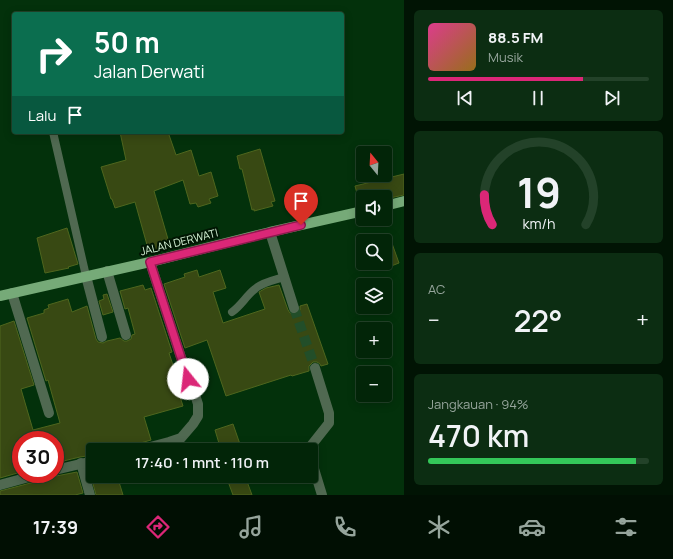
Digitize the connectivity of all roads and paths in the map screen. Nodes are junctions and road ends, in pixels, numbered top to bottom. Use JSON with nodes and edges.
{"nodes":[{"id":1,"x":52,"y":134,"type":"edge"},
{"id":2,"x":404,"y":201,"type":"edge"},
{"id":3,"x":392,"y":204,"type":"edge"},
{"id":4,"x":356,"y":213,"type":"edge"},
{"id":5,"x":270,"y":232,"type":"junction"},
{"id":6,"x":150,"y":262,"type":"junction"},
{"id":7,"x":107,"y":271,"type":"junction"},
{"id":8,"x":86,"y":276,"type":"junction"},
{"id":9,"x":284,"y":277,"type":"junction"},
{"id":10,"x":12,"y":294,"type":"junction"},
{"id":11,"x":0,"y":296,"type":"edge"},
{"id":12,"x":294,"y":308,"type":"tunnel mouth"},
{"id":13,"x":232,"y":312,"type":"dead end"},
{"id":14,"x":126,"y":336,"type":"dead end"},
{"id":15,"x":102,"y":337,"type":"dead end"},
{"id":16,"x":315,"y":368,"type":"tunnel mouth"},
{"id":17,"x":49,"y":413,"type":"dead end"},
{"id":18,"x":165,"y":443,"type":"edge"},
{"id":19,"x":313,"y":443,"type":"edge"},
{"id":20,"x":86,"y":462,"type":"edge"},
{"id":21,"x":81,"y":463,"type":"junction"},
{"id":22,"x":64,"y":468,"type":"edge"},
{"id":23,"x":12,"y":482,"type":"edge"},
{"id":24,"x":318,"y":482,"type":"edge"},
{"id":25,"x":0,"y":485,"type":"edge"},
{"id":26,"x":90,"y":495,"type":"edge"},
{"id":27,"x":322,"y":495,"type":"edge"}],
"edges":[{"from":1,"to":8,"type":"lane"},
{"from":2,"to":3,"type":"main road"},
{"from":4,"to":5,"type":"main road","name":"JALAN DERWATI"},
{"from":5,"to":6,"type":"main road","name":"JALAN DERWATI"},
{"from":5,"to":9,"type":"street"},
{"from":6,"to":7,"type":"main road","name":"JALAN DERWATI"},
{"from":6,"to":18,"type":"street"},
{"from":7,"to":8,"type":"main road","name":"JALAN DERWATI"},
{"from":7,"to":14,"type":"street"},
{"from":8,"to":10,"type":"main road","name":"JALAN DERWATI"},
{"from":8,"to":15,"type":"street"},
{"from":9,"to":12,"type":"street"},
{"from":9,"to":13,"type":"lane"},
{"from":10,"to":11,"type":"main road","name":"JALAN DERWATI"},
{"from":10,"to":17,"type":"street"},
{"from":16,"to":19,"type":"street"},
{"from":20,"to":21,"type":"street"},
{"from":21,"to":22,"type":"street"},
{"from":21,"to":26,"type":"street"},
{"from":23,"to":25,"type":"street"},
{"from":24,"to":27,"type":"street"}]}
